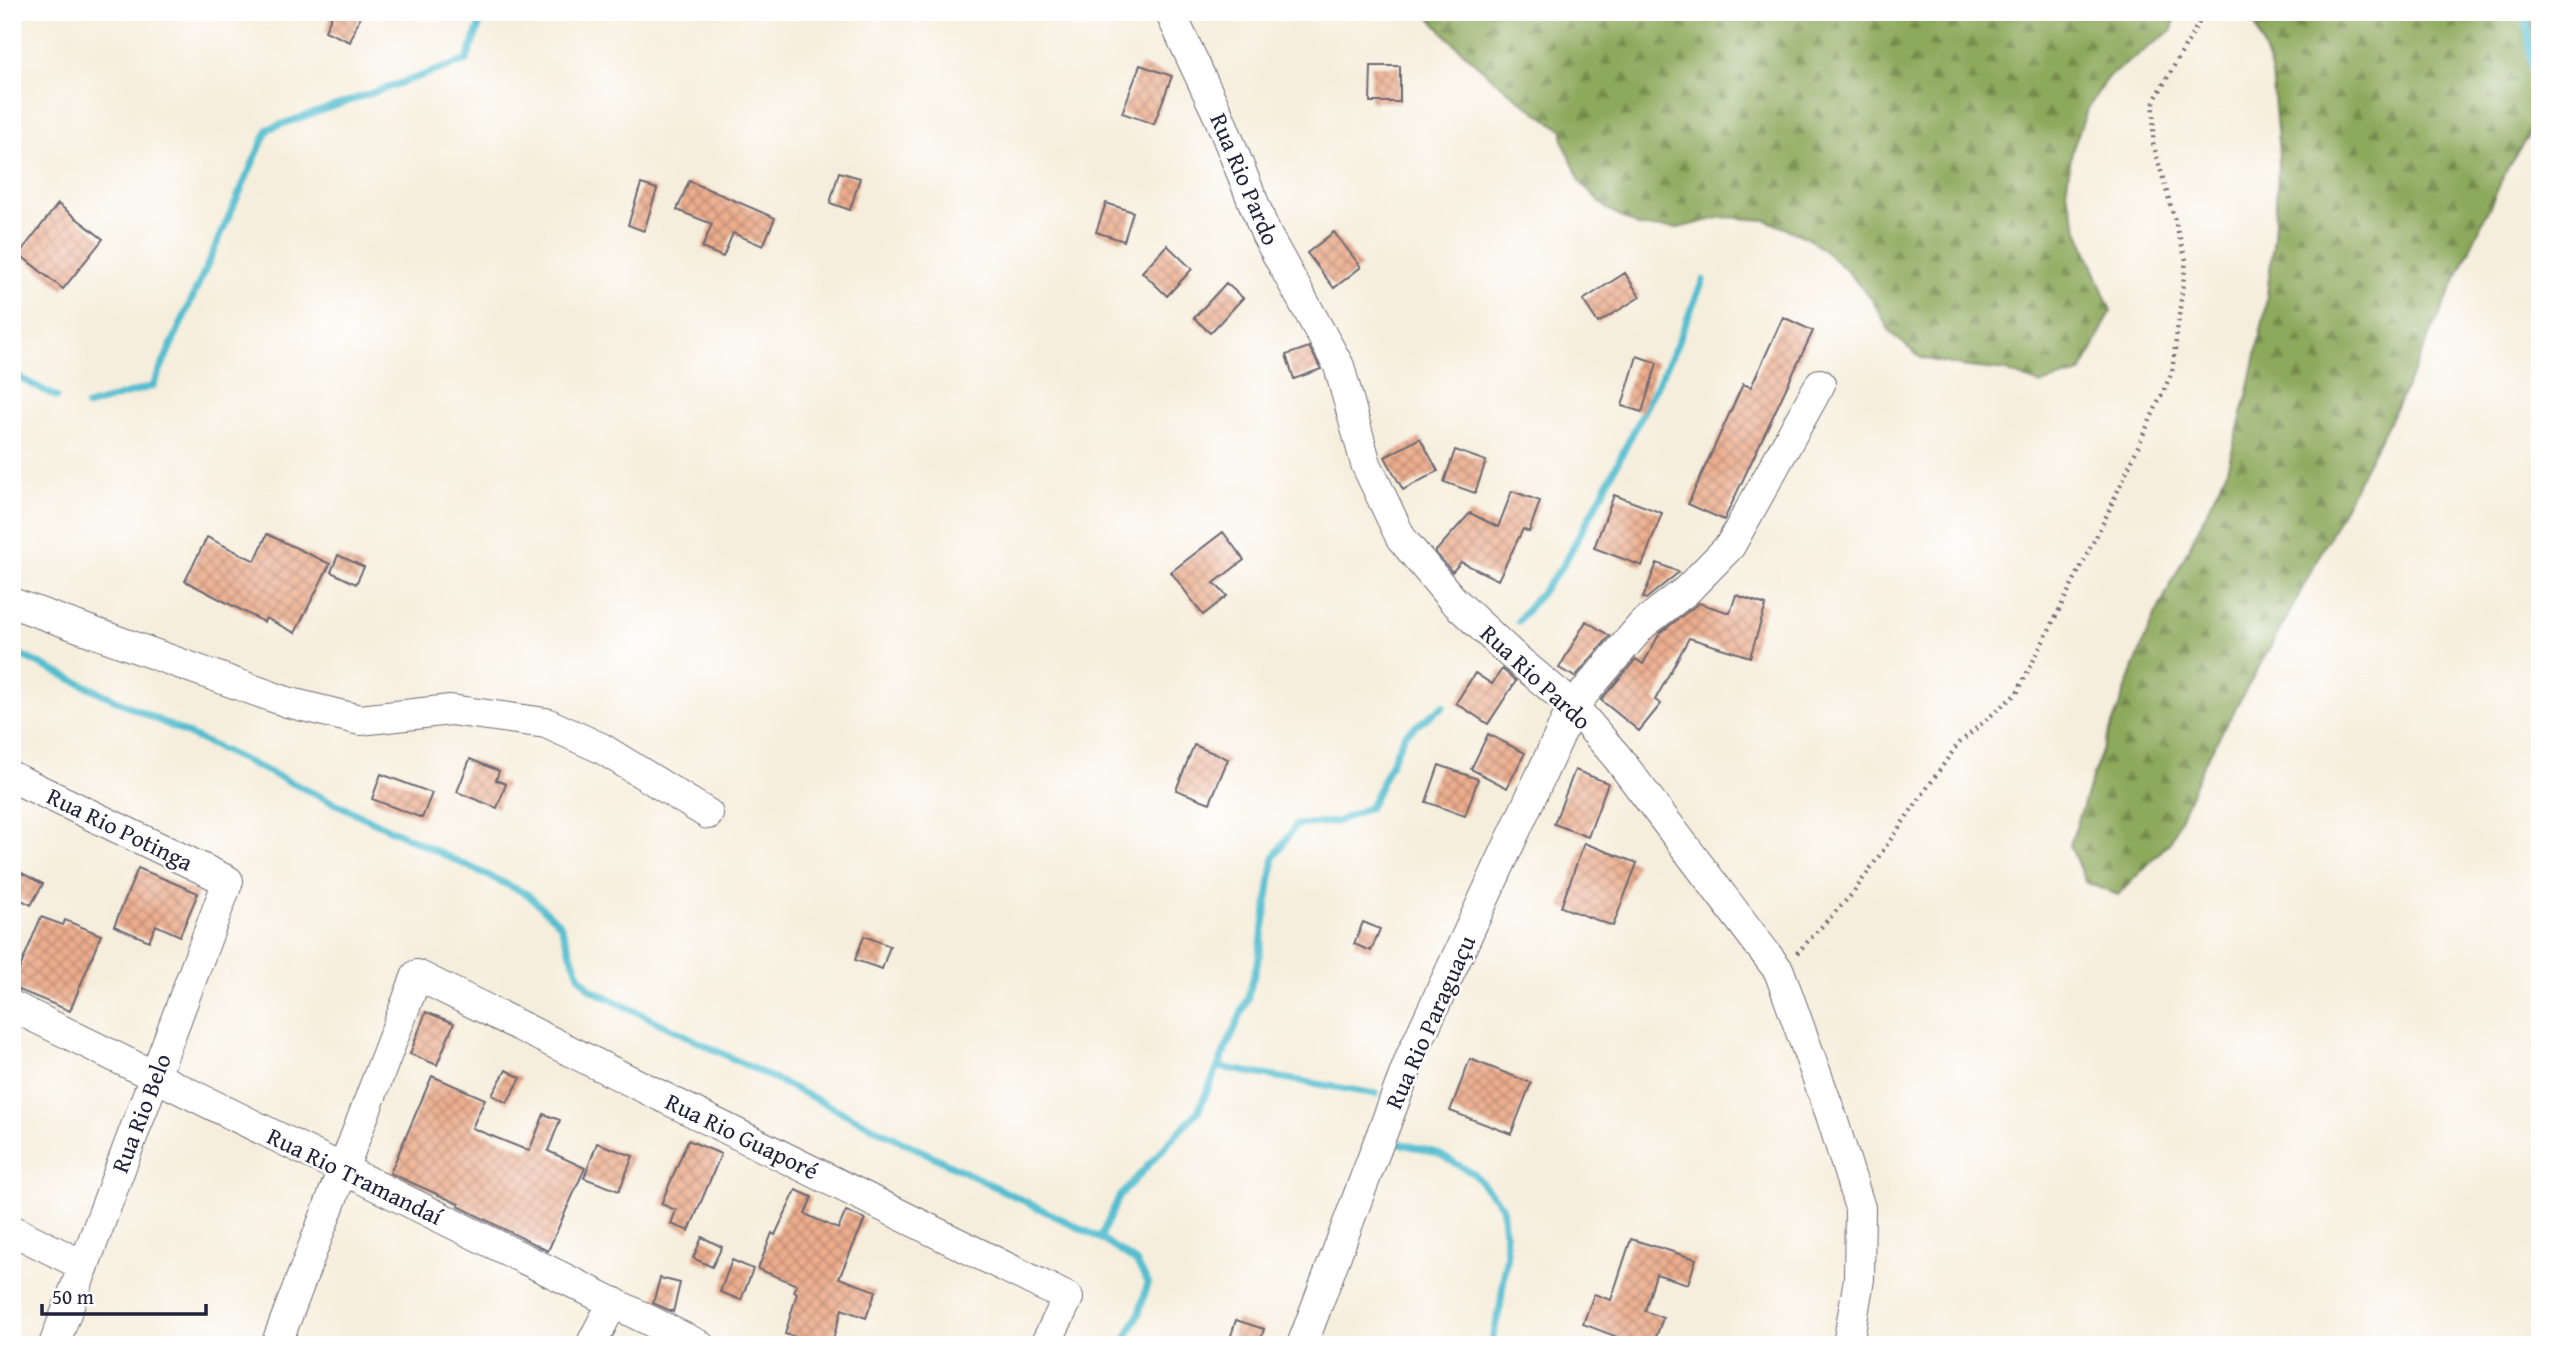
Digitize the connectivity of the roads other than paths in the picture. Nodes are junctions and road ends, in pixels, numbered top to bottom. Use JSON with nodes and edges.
{"nodes":[{"id":1,"x":1170,"y":12,"type":"edge"},
{"id":2,"x":1820,"y":384,"type":"dead end"},
{"id":3,"x":12,"y":603,"type":"edge"},
{"id":4,"x":1573,"y":706,"type":"junction"},
{"id":5,"x":12,"y":776,"type":"edge"},
{"id":6,"x":708,"y":814,"type":"dead end"},
{"id":7,"x":228,"y":881,"type":"joint"},
{"id":8,"x":12,"y":1006,"type":"edge"},
{"id":9,"x":155,"y":1076,"type":"junction"},
{"id":10,"x":342,"y":1171,"type":"junction"},
{"id":11,"x":12,"y":1230,"type":"edge"},
{"id":12,"x":84,"y":1266,"type":"junction"},
{"id":13,"x":613,"y":1302,"type":"junction"},
{"id":14,"x":54,"y":1345,"type":"edge"},
{"id":15,"x":276,"y":1345,"type":"edge"},
{"id":16,"x":591,"y":1345,"type":"edge"},
{"id":17,"x":699,"y":1345,"type":"edge"},
{"id":18,"x":1045,"y":1345,"type":"edge"},
{"id":19,"x":1302,"y":1345,"type":"edge"},
{"id":20,"x":1848,"y":1345,"type":"edge"}],
"edges":[{"from":1,"to":4,"type":"street","name":"Rua Rio Pardo"},
{"from":2,"to":4,"type":"street","name":"Rua Rio Paraguaçu"},
{"from":3,"to":6,"type":"street"},
{"from":4,"to":19,"type":"street","name":"Rua Rio Paraguaçu"},
{"from":4,"to":20,"type":"street","name":"Rua Rio Pardo"},
{"from":5,"to":7,"type":"street","name":"Rua Rio Potinga"},
{"from":7,"to":9,"type":"street","name":"Rua Rio Belo"},
{"from":8,"to":9,"type":"street","name":"Rua Rio Tramandaí"},
{"from":9,"to":10,"type":"street","name":"Rua Rio Tramandaí"},
{"from":9,"to":12,"type":"street","name":"Rua Rio Belo"},
{"from":10,"to":13,"type":"street","name":"Rua Rio Tramandaí"},
{"from":10,"to":15,"type":"street"},
{"from":10,"to":18,"type":"street","name":"Rua Rio Guaporé"},
{"from":11,"to":12,"type":"street"},
{"from":12,"to":14,"type":"street","name":"Rua Rio Belo"},
{"from":13,"to":16,"type":"street"},
{"from":13,"to":17,"type":"street","name":"Rua Rio Tramandaí"}]}
